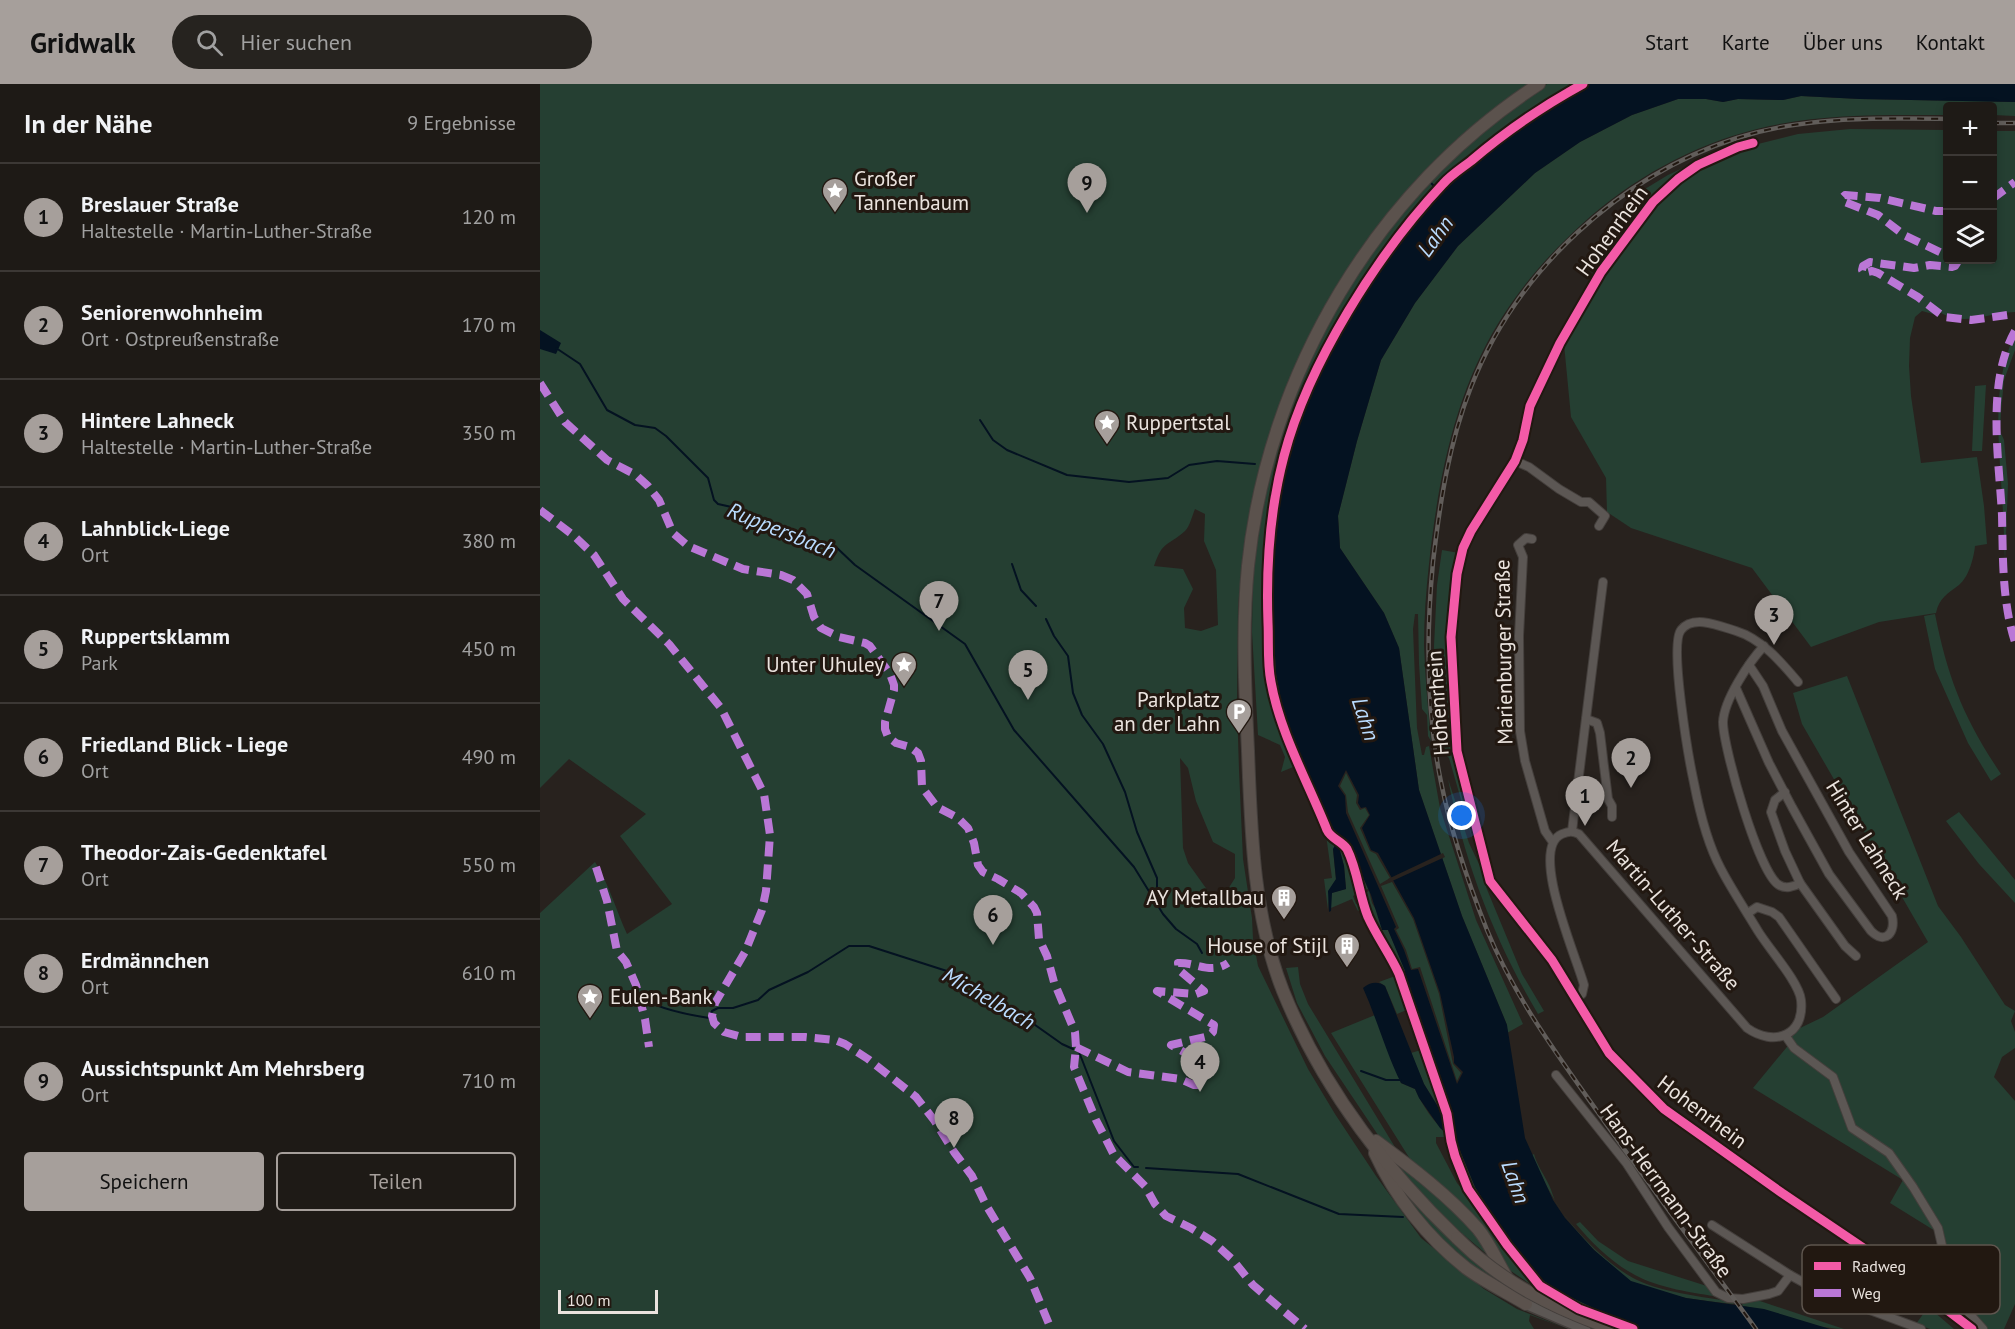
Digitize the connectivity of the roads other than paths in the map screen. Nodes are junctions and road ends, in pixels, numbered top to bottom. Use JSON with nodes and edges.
{"nodes":[{"id":1,"x":1539,"y":84,"type":"edge"},
{"id":2,"x":1753,"y":143,"type":"dead end"},
{"id":3,"x":1515,"y":460,"type":"junction"},
{"id":4,"x":1599,"y":526,"type":"dead end"},
{"id":5,"x":1532,"y":539,"type":"dead end"},
{"id":6,"x":1603,"y":582,"type":"dead end"},
{"id":7,"x":1764,"y":646,"type":"junction"},
{"id":8,"x":1749,"y":665,"type":"junction"},
{"id":9,"x":1798,"y":682,"type":"dead end"},
{"id":10,"x":1736,"y":688,"type":"junction"},
{"id":11,"x":1586,"y":719,"type":"junction"},
{"id":12,"x":1785,"y":792,"type":"junction"},
{"id":13,"x":1612,"y":817,"type":"dead end"},
{"id":14,"x":1572,"y":831,"type":"junction"},
{"id":15,"x":1552,"y":841,"type":"junction"},
{"id":16,"x":1800,"y":884,"type":"junction"},
{"id":17,"x":1748,"y":913,"type":"junction"},
{"id":18,"x":1856,"y":956,"type":"dead end"},
{"id":19,"x":1576,"y":998,"type":"junction"},
{"id":20,"x":1836,"y":999,"type":"dead end"},
{"id":21,"x":1785,"y":1035,"type":"junction"},
{"id":22,"x":1556,"y":1075,"type":"dead end"},
{"id":23,"x":1365,"y":1133,"type":"junction"},
{"id":24,"x":1712,"y":1225,"type":"dead end"},
{"id":25,"x":1859,"y":1245,"type":"edge"},
{"id":26,"x":1942,"y":1245,"type":"edge"},
{"id":27,"x":1790,"y":1275,"type":"junction"},
{"id":28,"x":1802,"y":1282,"type":"edge"},
{"id":29,"x":1526,"y":1304,"type":"junction"},
{"id":30,"x":1881,"y":1314,"type":"edge"},
{"id":31,"x":1952,"y":1314,"type":"edge"},
{"id":32,"x":1970,"y":1314,"type":"edge"},
{"id":33,"x":1585,"y":1329,"type":"edge"},
{"id":34,"x":1613,"y":1329,"type":"edge"},
{"id":35,"x":1921,"y":1329,"type":"edge"},
{"id":36,"x":1972,"y":1329,"type":"edge"},
{"id":37,"x":1983,"y":1329,"type":"edge"}],
"edges":[{"from":1,"to":23,"type":"main road"},
{"from":2,"to":3,"type":"street","name":"Hohenrhein"},
{"from":3,"to":4,"type":"street"},
{"from":3,"to":19,"type":"street","name":"Hohenrhein"},
{"from":5,"to":15,"type":"street","name":"Marienburger Straße"},
{"from":6,"to":11,"type":"street"},
{"from":7,"to":8,"type":"street"},
{"from":7,"to":9,"type":"street"},
{"from":7,"to":17,"type":"street"},
{"from":8,"to":10,"type":"street"},
{"from":8,"to":12,"type":"street","name":"Hinter Lahneck"},
{"from":10,"to":12,"type":"street","name":"Hinter Lahneck"},
{"from":10,"to":16,"type":"street"},
{"from":11,"to":13,"type":"street"},
{"from":11,"to":14,"type":"street"},
{"from":12,"to":16,"type":"street"},
{"from":14,"to":15,"type":"street"},
{"from":14,"to":21,"type":"street","name":"Martin-Luther-Straße"},
{"from":15,"to":19,"type":"street"},
{"from":16,"to":18,"type":"street"},
{"from":17,"to":20,"type":"street"},
{"from":17,"to":21,"type":"street"},
{"from":19,"to":25,"type":"street","name":"Hohenrhein"},
{"from":21,"to":26,"type":"street"},
{"from":22,"to":27,"type":"street","name":"Hans-Herrmann-Straße"},
{"from":23,"to":29,"type":"main road"},
{"from":23,"to":29,"type":"main road"},
{"from":23,"to":34,"type":"main road","bridge":true},
{"from":24,"to":27,"type":"street","name":"Hans-Herrmann-Straße"},
{"from":27,"to":28,"type":"street","name":"Hans-Herrmann-Straße"},
{"from":29,"to":33,"type":"street"},
{"from":30,"to":35,"type":"street","name":"Hans-Herrmann-Straße"},
{"from":31,"to":36,"type":"street","name":"Hohenrhein"},
{"from":32,"to":37,"type":"street"}]}
